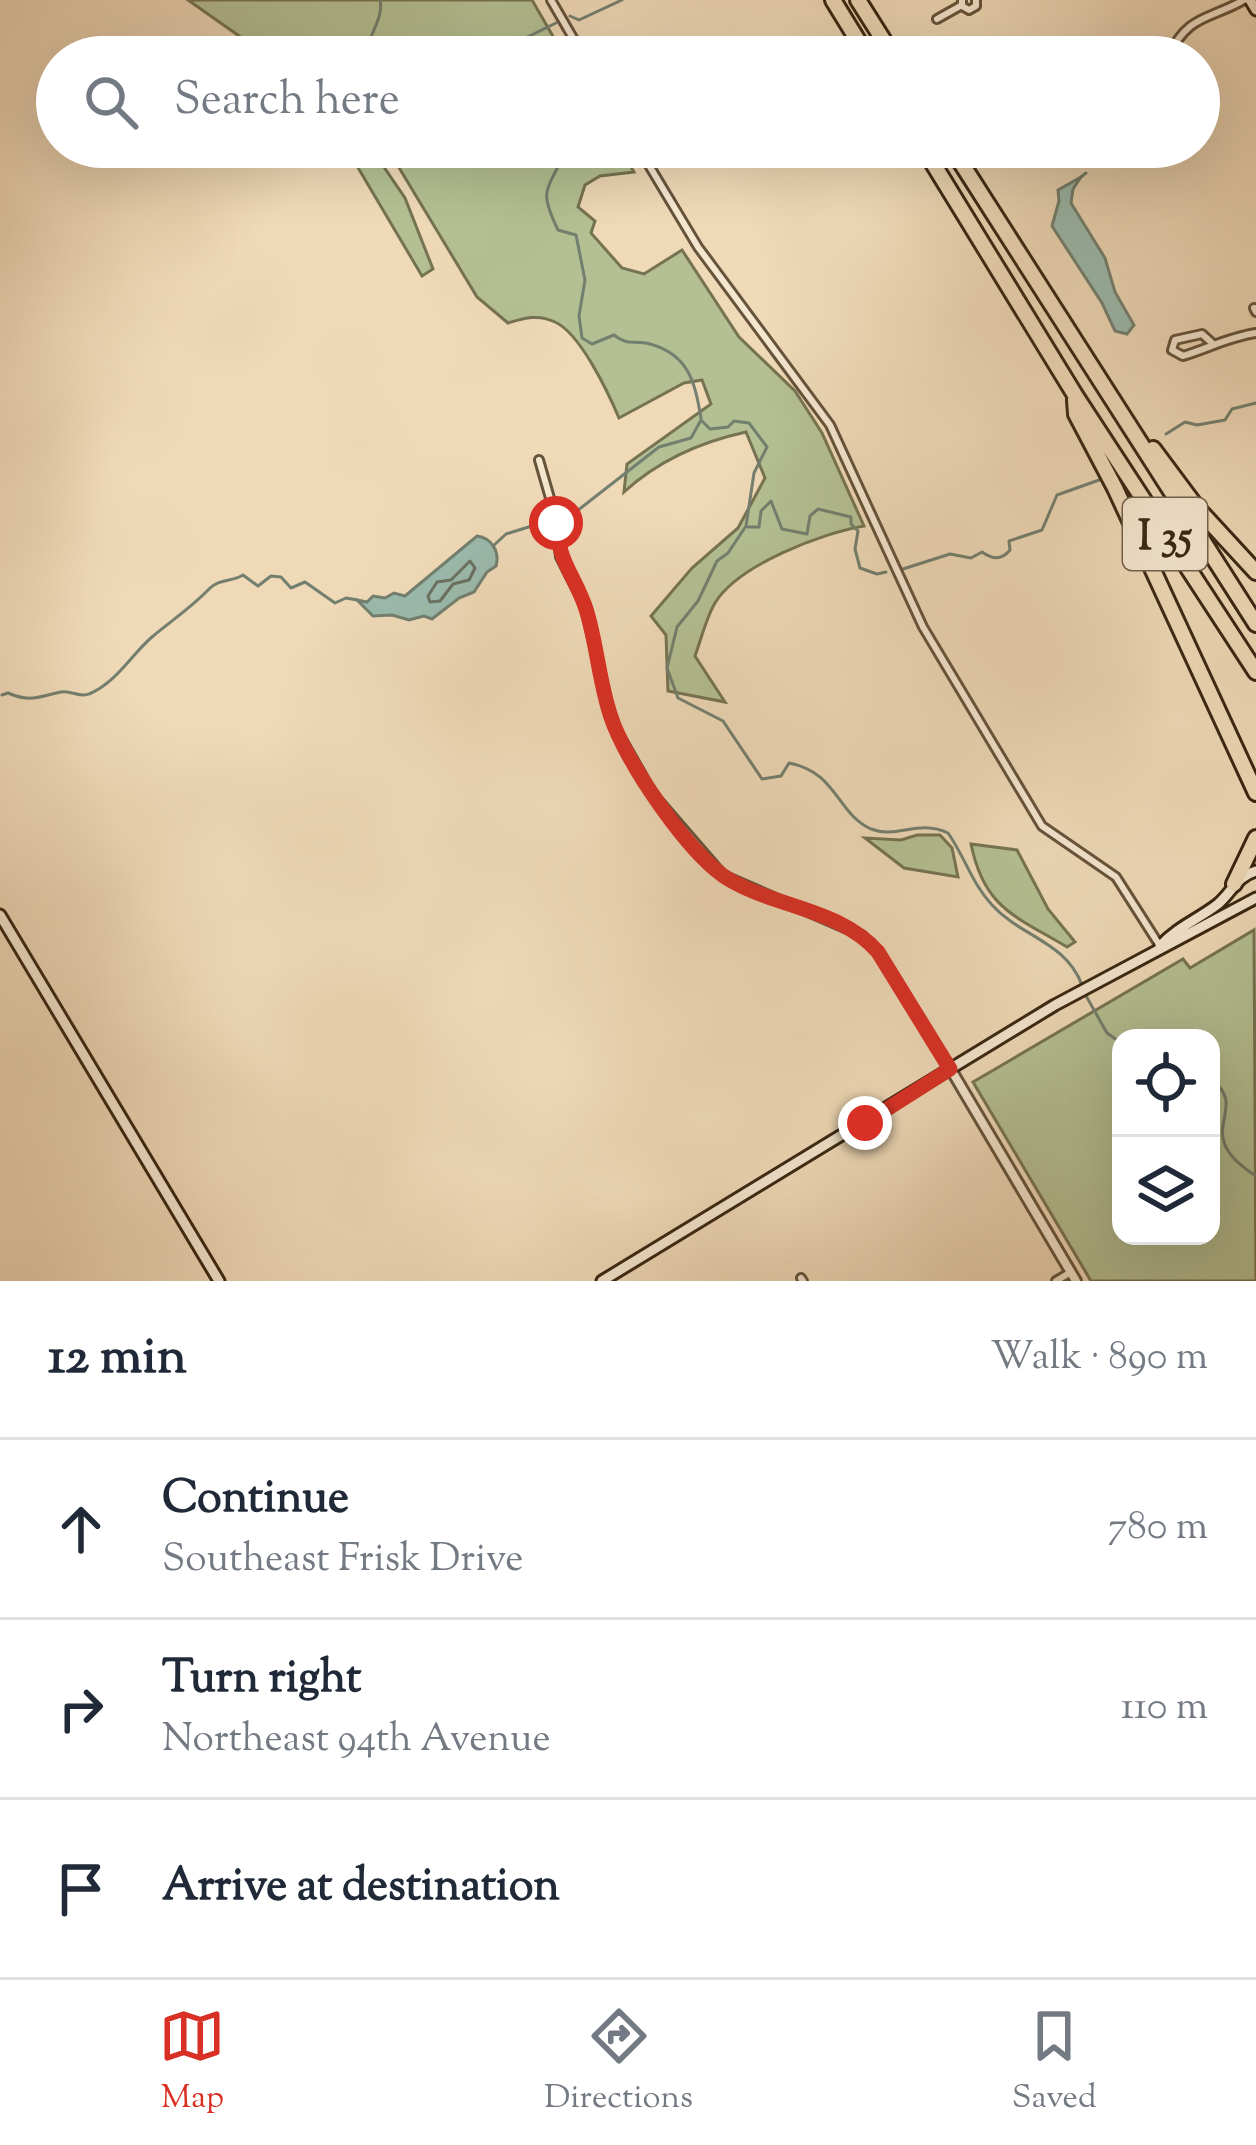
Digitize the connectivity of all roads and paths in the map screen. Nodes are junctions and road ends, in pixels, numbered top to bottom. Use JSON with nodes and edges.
{"nodes":[{"id":1,"x":551,"y":0,"type":"edge"},
{"id":2,"x":833,"y":0,"type":"edge"},
{"id":3,"x":858,"y":0,"type":"edge"},
{"id":4,"x":976,"y":0,"type":"edge"},
{"id":5,"x":1224,"y":0,"type":"edge"},
{"id":6,"x":1247,"y":0,"type":"edge"},
{"id":7,"x":962,"y":3,"type":"edge"},
{"id":8,"x":1256,"y":10,"type":"edge"},
{"id":9,"x":1213,"y":12,"type":"junction"},
{"id":10,"x":937,"y":19,"type":"dead end"},
{"id":11,"x":572,"y":36,"type":"edge"},
{"id":12,"x":855,"y":36,"type":"edge"},
{"id":13,"x":881,"y":36,"type":"edge"},
{"id":14,"x":1180,"y":36,"type":"edge"},
{"id":15,"x":651,"y":168,"type":"edge"},
{"id":16,"x":936,"y":168,"type":"edge"},
{"id":17,"x":963,"y":168,"type":"edge"},
{"id":18,"x":1256,"y":333,"type":"edge"},
{"id":19,"x":1213,"y":343,"type":"junction"},
{"id":20,"x":1105,"y":389,"type":"junction"},
{"id":21,"x":1075,"y":395,"type":"junction"},
{"id":22,"x":539,"y":460,"type":"dead end"},
{"id":23,"x":1256,"y":572,"type":"edge"},
{"id":24,"x":1256,"y":624,"type":"edge"},
{"id":25,"x":1256,"y":672,"type":"edge"},
{"id":26,"x":1256,"y":793,"type":"edge"},
{"id":27,"x":1256,"y":838,"type":"edge"},
{"id":28,"x":1256,"y":871,"type":"edge"},
{"id":29,"x":1234,"y":884,"type":"junction"},
{"id":30,"x":1256,"y":898,"type":"edge"},
{"id":31,"x":0,"y":915,"type":"edge"},
{"id":32,"x":1160,"y":946,"type":"junction"},
{"id":33,"x":950,"y":1069,"type":"junction"},
{"id":34,"x":1074,"y":1276,"type":"edge"},
{"id":35,"x":219,"y":1281,"type":"edge"},
{"id":36,"x":602,"y":1281,"type":"edge"},
{"id":37,"x":1056,"y":1281,"type":"edge"}],
"edges":[{"from":1,"to":11,"type":"street"},
{"from":2,"to":12,"type":"highway"},
{"from":3,"to":13,"type":"highway"},
{"from":4,"to":7,"type":"street"},
{"from":5,"to":9,"type":"street"},
{"from":6,"to":8,"type":"main road"},
{"from":6,"to":9,"type":"street"},
{"from":7,"to":10,"type":"street"},
{"from":9,"to":14,"type":"street"},
{"from":15,"to":32,"type":"street"},
{"from":16,"to":21,"type":"highway","number":"I 35"},
{"from":17,"to":20,"type":"highway","number":"I 35"},
{"from":18,"to":19,"type":"street"},
{"from":19,"to":19,"type":"street"},
{"from":20,"to":23,"type":"highway"},
{"from":20,"to":24,"type":"highway","number":"I 35"},
{"from":21,"to":25,"type":"highway","number":"I 35"},
{"from":21,"to":26,"type":"highway"},
{"from":22,"to":33,"type":"street"},
{"from":27,"to":29,"type":"highway"},
{"from":28,"to":29,"type":"main road"},
{"from":29,"to":32,"type":"main road"},
{"from":30,"to":32,"type":"main road"},
{"from":31,"to":35,"type":"main road"},
{"from":32,"to":33,"type":"main road"},
{"from":33,"to":34,"type":"street"},
{"from":33,"to":36,"type":"main road"},
{"from":34,"to":37,"type":"street"}]}
